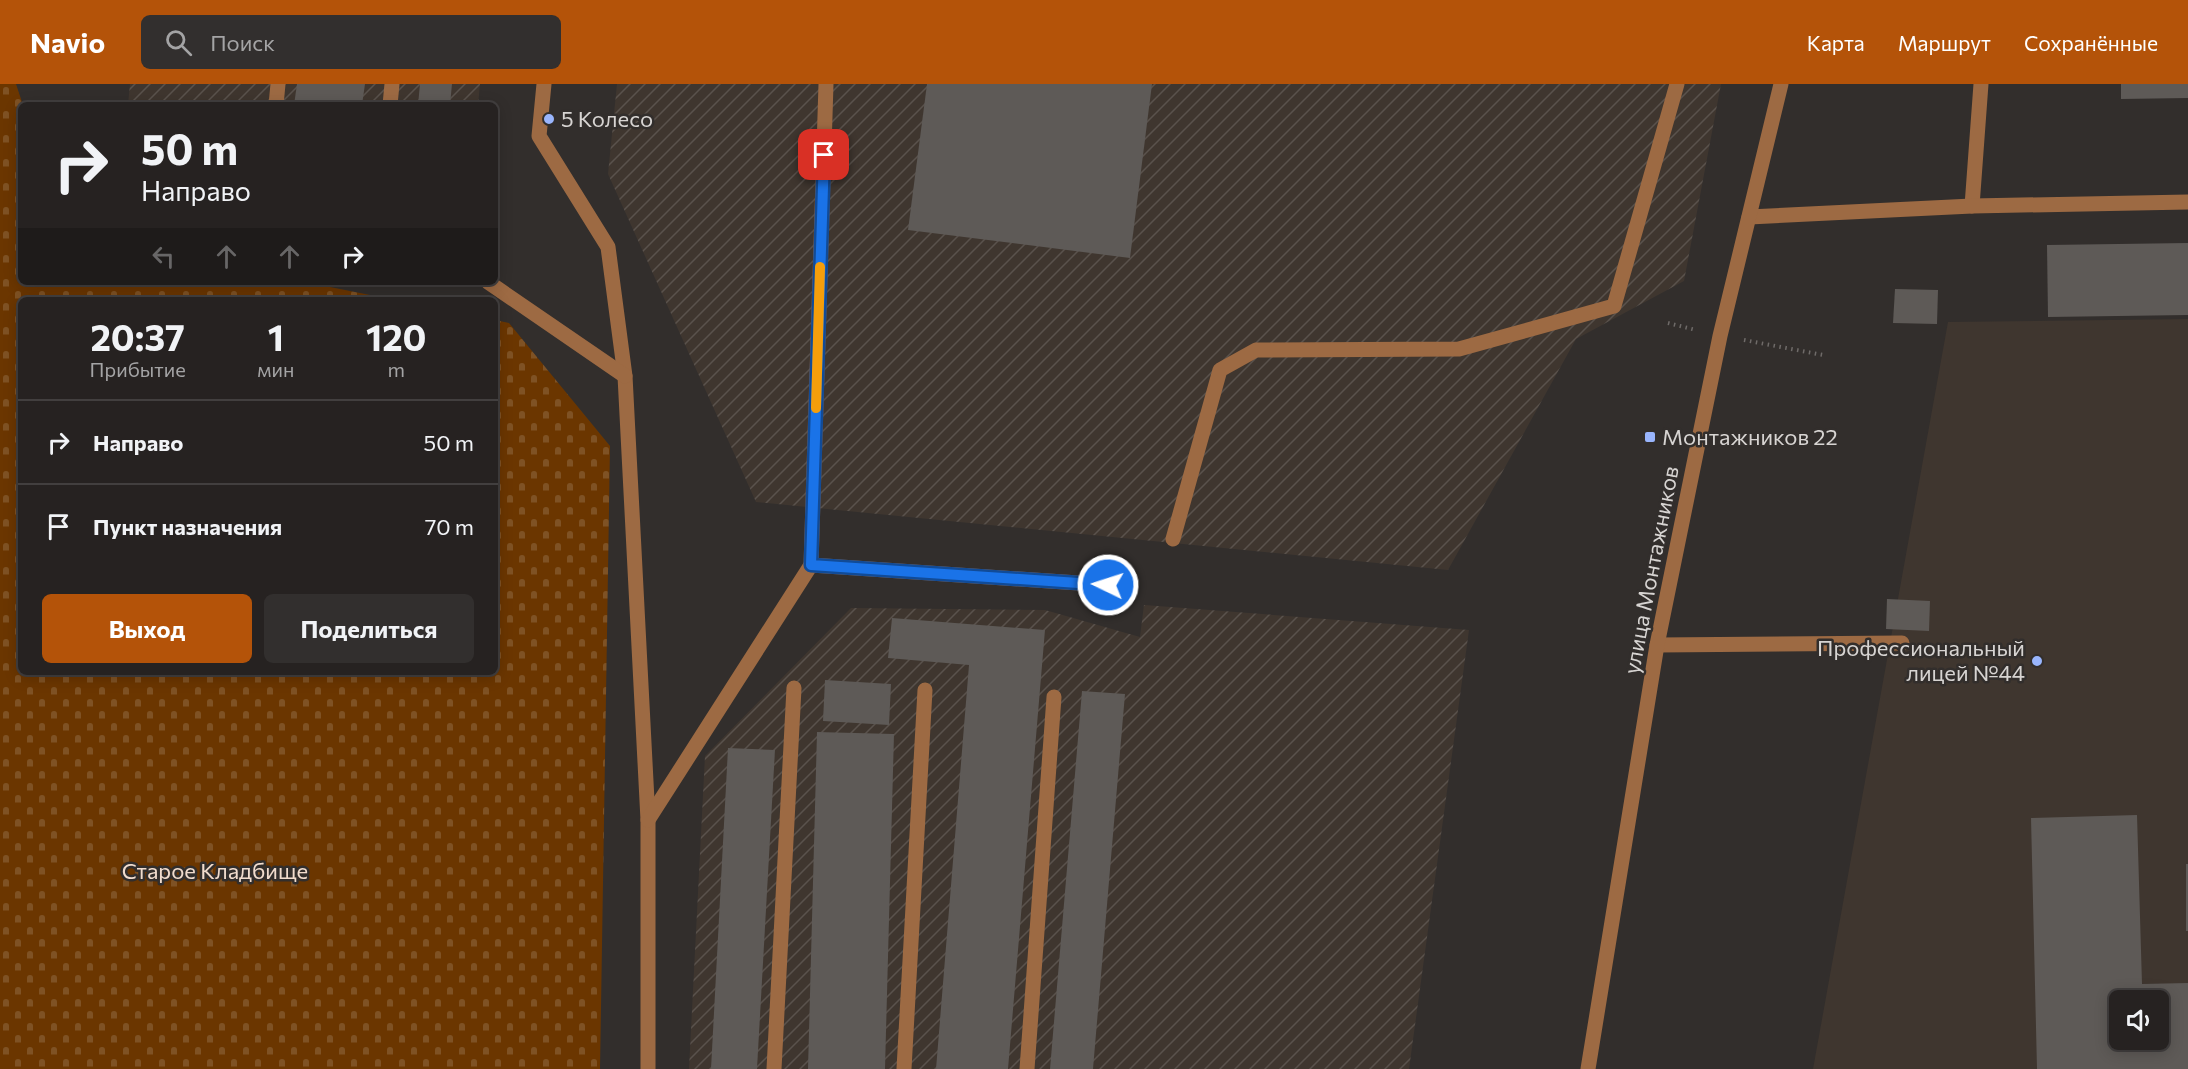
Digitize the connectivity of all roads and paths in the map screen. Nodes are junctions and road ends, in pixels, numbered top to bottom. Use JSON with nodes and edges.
{"nodes":[{"id":1,"x":278,"y":84,"type":"edge"},
{"id":2,"x":392,"y":84,"type":"edge"},
{"id":3,"x":544,"y":84,"type":"edge"},
{"id":4,"x":826,"y":84,"type":"edge"},
{"id":5,"x":1677,"y":84,"type":"edge"},
{"id":6,"x":1781,"y":84,"type":"edge"},
{"id":7,"x":1981,"y":84,"type":"edge"},
{"id":8,"x":276,"y":102,"type":"edge"},
{"id":9,"x":390,"y":102,"type":"edge"},
{"id":10,"x":2188,"y":202,"type":"edge"},
{"id":11,"x":1972,"y":206,"type":"junction"},
{"id":12,"x":1749,"y":217,"type":"junction"},
{"id":13,"x":492,"y":285,"type":"edge"},
{"id":14,"x":625,"y":376,"type":"junction"},
{"id":15,"x":1173,"y":539,"type":"dead end"},
{"id":16,"x":811,"y":565,"type":"junction"},
{"id":17,"x":1108,"y":585,"type":"dead end"},
{"id":18,"x":1902,"y":643,"type":"dead end"},
{"id":19,"x":1657,"y":645,"type":"junction"},
{"id":20,"x":794,"y":688,"type":"dead end"},
{"id":21,"x":925,"y":690,"type":"dead end"},
{"id":22,"x":1054,"y":697,"type":"dead end"},
{"id":23,"x":648,"y":820,"type":"junction"},
{"id":24,"x":648,"y":1069,"type":"edge"},
{"id":25,"x":774,"y":1069,"type":"edge"},
{"id":26,"x":904,"y":1069,"type":"edge"},
{"id":27,"x":1027,"y":1069,"type":"edge"},
{"id":28,"x":1588,"y":1069,"type":"edge"}],
"edges":[{"from":1,"to":8,"type":"street"},
{"from":2,"to":9,"type":"street"},
{"from":3,"to":14,"type":"street"},
{"from":4,"to":16,"type":"street"},
{"from":5,"to":15,"type":"street"},
{"from":6,"to":12,"type":"street","name":"улица Монтажников"},
{"from":7,"to":11,"type":"street"},
{"from":10,"to":11,"type":"street"},
{"from":11,"to":12,"type":"street"},
{"from":12,"to":19,"type":"street","name":"улица Монтажников"},
{"from":13,"to":14,"type":"street"},
{"from":14,"to":23,"type":"street"},
{"from":16,"to":17,"type":"street"},
{"from":16,"to":23,"type":"street"},
{"from":18,"to":19,"type":"street"},
{"from":19,"to":28,"type":"street","name":"улица Монтажников"},
{"from":20,"to":25,"type":"street"},
{"from":21,"to":26,"type":"street"},
{"from":22,"to":27,"type":"street"},
{"from":23,"to":24,"type":"street"}]}
